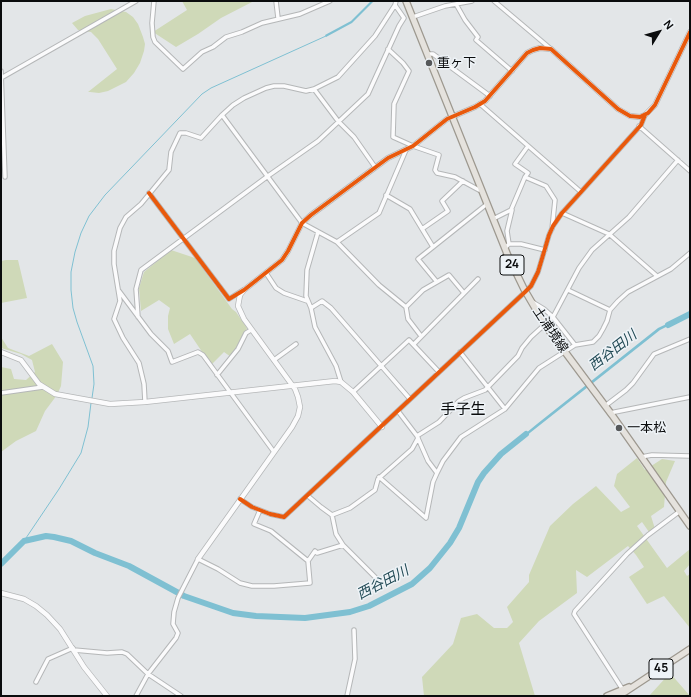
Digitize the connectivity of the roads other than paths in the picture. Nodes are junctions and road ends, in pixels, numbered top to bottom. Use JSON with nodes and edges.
{"nodes":[{"id":1,"x":136,"y":1,"type":"edge"},
{"id":2,"x":154,"y":1,"type":"edge"},
{"id":3,"x":276,"y":1,"type":"edge"},
{"id":4,"x":330,"y":1,"type":"edge"},
{"id":5,"x":406,"y":1,"type":"edge"},
{"id":6,"x":472,"y":1,"type":"edge"},
{"id":7,"x":494,"y":1,"type":"edge"},
{"id":8,"x":396,"y":3,"type":"edge"},
{"id":9,"x":456,"y":4,"type":"junction"},
{"id":10,"x":413,"y":17,"type":"junction"},
{"id":11,"x":278,"y":18,"type":"junction"},
{"id":12,"x":690,"y":32,"type":"edge"},
{"id":13,"x":388,"y":49,"type":"junction"},
{"id":14,"x":551,"y":49,"type":"junction"},
{"id":15,"x":428,"y":54,"type":"junction"},
{"id":16,"x":1,"y":71,"type":"edge"},
{"id":17,"x":512,"y":71,"type":"junction"},
{"id":18,"x":1,"y":78,"type":"edge"},
{"id":19,"x":314,"y":89,"type":"junction"},
{"id":20,"x":490,"y":96,"type":"junction"},
{"id":21,"x":480,"y":104,"type":"junction"},
{"id":22,"x":222,"y":114,"type":"junction"},
{"id":23,"x":645,"y":115,"type":"junction"},
{"id":24,"x":452,"y":117,"type":"junction"},
{"id":25,"x":338,"y":121,"type":"junction"},
{"id":26,"x":639,"y":126,"type":"junction"},
{"id":27,"x":413,"y":146,"type":"junction"},
{"id":28,"x":528,"y":146,"type":"junction"},
{"id":29,"x":406,"y":150,"type":"junction"},
{"id":30,"x":678,"y":160,"type":"junction"},
{"id":31,"x":376,"y":167,"type":"junction"},
{"id":32,"x":690,"y":171,"type":"edge"},
{"id":33,"x":268,"y":176,"type":"junction"},
{"id":34,"x":5,"y":177,"type":"dead end"},
{"id":35,"x":525,"y":177,"type":"junction"},
{"id":36,"x":463,"y":181,"type":"junction"},
{"id":37,"x":481,"y":189,"type":"junction"},
{"id":38,"x":581,"y":192,"type":"junction"},
{"id":39,"x":149,"y":193,"type":"junction"},
{"id":40,"x":386,"y":195,"type":"junction"},
{"id":41,"x":487,"y":204,"type":"junction"},
{"id":42,"x":512,"y":208,"type":"junction"},
{"id":43,"x":562,"y":213,"type":"junction"},
{"id":44,"x":493,"y":219,"type":"junction"},
{"id":45,"x":302,"y":223,"type":"junction"},
{"id":46,"x":422,"y":229,"type":"junction"},
{"id":47,"x":552,"y":229,"type":"junction"},
{"id":48,"x":318,"y":232,"type":"junction"},
{"id":49,"x":609,"y":234,"type":"junction"},
{"id":50,"x":183,"y":239,"type":"junction"},
{"id":51,"x":337,"y":242,"type":"junction"},
{"id":52,"x":507,"y":246,"type":"junction"},
{"id":53,"x":433,"y":247,"type":"junction"},
{"id":54,"x":545,"y":250,"type":"junction"},
{"id":55,"x":690,"y":253,"type":"edge"},
{"id":56,"x":266,"y":273,"type":"junction"},
{"id":57,"x":657,"y":276,"type":"junction"},
{"id":58,"x":478,"y":279,"type":"dead end"},
{"id":59,"x":437,"y":282,"type":"junction"},
{"id":60,"x":118,"y":290,"type":"junction"},
{"id":61,"x":244,"y":290,"type":"junction"},
{"id":62,"x":568,"y":290,"type":"junction"},
{"id":63,"x":525,"y":292,"type":"junction"},
{"id":64,"x":464,"y":293,"type":"junction"},
{"id":65,"x":530,"y":300,"type":"junction"},
{"id":66,"x":308,"y":301,"type":"junction"},
{"id":67,"x":406,"y":307,"type":"junction"},
{"id":68,"x":312,"y":308,"type":"junction"},
{"id":69,"x":610,"y":310,"type":"junction"},
{"id":70,"x":138,"y":317,"type":"junction"},
{"id":71,"x":553,"y":317,"type":"junction"},
{"id":72,"x":545,"y":325,"type":"junction"},
{"id":73,"x":251,"y":330,"type":"junction"},
{"id":74,"x":421,"y":336,"type":"junction"},
{"id":75,"x":690,"y":339,"type":"edge"},
{"id":76,"x":296,"y":344,"type":"dead end"},
{"id":77,"x":414,"y":344,"type":"junction"},
{"id":78,"x":575,"y":345,"type":"junction"},
{"id":79,"x":1,"y":352,"type":"edge"},
{"id":80,"x":460,"y":352,"type":"junction"},
{"id":81,"x":564,"y":352,"type":"junction"},
{"id":82,"x":274,"y":360,"type":"junction"},
{"id":83,"x":382,"y":366,"type":"junction"},
{"id":84,"x":439,"y":372,"type":"junction"},
{"id":85,"x":217,"y":375,"type":"junction"},
{"id":86,"x":341,"y":382,"type":"junction"},
{"id":87,"x":292,"y":385,"type":"junction"},
{"id":88,"x":43,"y":387,"type":"junction"},
{"id":89,"x":488,"y":388,"type":"junction"},
{"id":90,"x":230,"y":392,"type":"junction"},
{"id":91,"x":353,"y":392,"type":"junction"},
{"id":92,"x":1,"y":393,"type":"edge"},
{"id":93,"x":690,"y":397,"type":"edge"},
{"id":94,"x":410,"y":399,"type":"junction"},
{"id":95,"x":145,"y":402,"type":"junction"},
{"id":96,"x":605,"y":406,"type":"junction"},
{"id":97,"x":505,"y":409,"type":"junction"},
{"id":98,"x":398,"y":410,"type":"junction"},
{"id":99,"x":610,"y":413,"type":"junction"},
{"id":100,"x":382,"y":427,"type":"junction"},
{"id":101,"x":418,"y":437,"type":"junction"},
{"id":102,"x":274,"y":452,"type":"junction"},
{"id":103,"x":690,"y":456,"type":"edge"},
{"id":104,"x":641,"y":457,"type":"junction"},
{"id":105,"x":437,"y":473,"type":"junction"},
{"id":106,"x":379,"y":477,"type":"junction"},
{"id":107,"x":308,"y":496,"type":"junction"},
{"id":108,"x":240,"y":499,"type":"junction"},
{"id":109,"x":260,"y":510,"type":"junction"},
{"id":110,"x":680,"y":511,"type":"junction"},
{"id":111,"x":332,"y":515,"type":"junction"},
{"id":112,"x":690,"y":526,"type":"edge"},
{"id":113,"x":343,"y":545,"type":"junction"},
{"id":114,"x":198,"y":559,"type":"junction"},
{"id":115,"x":308,"y":561,"type":"junction"},
{"id":116,"x":376,"y":578,"type":"dead end"},
{"id":117,"x":1,"y":593,"type":"edge"},
{"id":118,"x":354,"y":630,"type":"dead end"},
{"id":119,"x":73,"y":649,"type":"junction"},
{"id":120,"x":690,"y":650,"type":"edge"},
{"id":121,"x":148,"y":674,"type":"junction"},
{"id":122,"x":36,"y":682,"type":"dead end"},
{"id":123,"x":624,"y":690,"type":"junction"},
{"id":124,"x":107,"y":696,"type":"edge"},
{"id":125,"x":136,"y":696,"type":"edge"},
{"id":126,"x":181,"y":696,"type":"edge"},
{"id":127,"x":347,"y":696,"type":"edge"},
{"id":128,"x":607,"y":696,"type":"edge"},
{"id":129,"x":616,"y":696,"type":"edge"}],
"edges":[{"from":1,"to":18,"type":"street"},
{"from":2,"to":11,"type":"street"},
{"from":3,"to":11,"type":"street"},
{"from":4,"to":11,"type":"street"},
{"from":5,"to":10,"type":"main road","name":"土浦境線","number":"24"},
{"from":6,"to":9,"type":"street"},
{"from":7,"to":14,"type":"street"},
{"from":8,"to":13,"type":"street"},
{"from":8,"to":19,"type":"street"},
{"from":9,"to":10,"type":"street"},
{"from":9,"to":17,"type":"street"},
{"from":10,"to":15,"type":"main road","name":"土浦境線","number":"24"},
{"from":12,"to":23,"type":"street"},
{"from":13,"to":25,"type":"street"},
{"from":13,"to":27,"type":"street"},
{"from":14,"to":17,"type":"street"},
{"from":14,"to":23,"type":"street"},
{"from":15,"to":20,"type":"street"},
{"from":15,"to":24,"type":"main road","name":"土浦境線","number":"24"},
{"from":16,"to":18,"type":"street"},
{"from":17,"to":20,"type":"street"},
{"from":18,"to":34,"type":"street"},
{"from":19,"to":22,"type":"street"},
{"from":19,"to":25,"type":"street"},
{"from":20,"to":21,"type":"street"},
{"from":21,"to":24,"type":"street"},
{"from":21,"to":28,"type":"street"},
{"from":22,"to":33,"type":"street"},
{"from":22,"to":39,"type":"street"},
{"from":23,"to":26,"type":"street"},
{"from":24,"to":27,"type":"street"},
{"from":24,"to":37,"type":"main road","name":"土浦境線","number":"24"},
{"from":25,"to":31,"type":"street"},
{"from":25,"to":33,"type":"street"},
{"from":26,"to":30,"type":"street"},
{"from":26,"to":38,"type":"street"},
{"from":27,"to":29,"type":"street"},
{"from":27,"to":36,"type":"street"},
{"from":28,"to":35,"type":"street"},
{"from":28,"to":38,"type":"street"},
{"from":29,"to":31,"type":"street"},
{"from":29,"to":40,"type":"street"},
{"from":30,"to":32,"type":"street"},
{"from":30,"to":49,"type":"street"},
{"from":31,"to":45,"type":"street"},
{"from":33,"to":45,"type":"street"},
{"from":33,"to":50,"type":"street"},
{"from":35,"to":42,"type":"street"},
{"from":35,"to":47,"type":"street"},
{"from":36,"to":37,"type":"street"},
{"from":36,"to":46,"type":"street"},
{"from":37,"to":41,"type":"main road","name":"土浦境線","number":"24"},
{"from":38,"to":43,"type":"street"},
{"from":39,"to":50,"type":"street"},
{"from":39,"to":60,"type":"street"},
{"from":40,"to":46,"type":"street"},
{"from":40,"to":51,"type":"street"},
{"from":41,"to":44,"type":"main road","name":"土浦境線","number":"24"},
{"from":41,"to":53,"type":"street"},
{"from":42,"to":44,"type":"street"},
{"from":42,"to":52,"type":"street"},
{"from":43,"to":47,"type":"street"},
{"from":43,"to":49,"type":"street"},
{"from":44,"to":52,"type":"main road","name":"土浦境線","number":"24"},
{"from":45,"to":48,"type":"street"},
{"from":45,"to":56,"type":"street"},
{"from":46,"to":53,"type":"street"},
{"from":47,"to":54,"type":"street"},
{"from":48,"to":51,"type":"street"},
{"from":48,"to":66,"type":"street"},
{"from":49,"to":57,"type":"street"},
{"from":49,"to":62,"type":"street"},
{"from":50,"to":61,"type":"street"},
{"from":50,"to":70,"type":"street"},
{"from":51,"to":67,"type":"street"},
{"from":52,"to":54,"type":"street"},
{"from":52,"to":63,"type":"main road","name":"土浦境線","number":"24"},
{"from":53,"to":59,"type":"street"},
{"from":54,"to":63,"type":"street"},
{"from":55,"to":57,"type":"street"},
{"from":56,"to":61,"type":"street"},
{"from":56,"to":66,"type":"street"},
{"from":57,"to":69,"type":"street"},
{"from":58,"to":64,"type":"street"},
{"from":59,"to":64,"type":"street"},
{"from":59,"to":67,"type":"street"},
{"from":60,"to":70,"type":"street"},
{"from":60,"to":95,"type":"street"},
{"from":61,"to":73,"type":"street"},
{"from":62,"to":69,"type":"street"},
{"from":62,"to":71,"type":"street"},
{"from":63,"to":65,"type":"main road","name":"土浦境線","number":"24"},
{"from":63,"to":80,"type":"street"},
{"from":64,"to":74,"type":"street"},
{"from":65,"to":71,"type":"street"},
{"from":65,"to":72,"type":"main road","name":"土浦境線","number":"24"},
{"from":66,"to":68,"type":"street"},
{"from":67,"to":74,"type":"street"},
{"from":68,"to":83,"type":"street"},
{"from":68,"to":86,"type":"street"},
{"from":69,"to":78,"type":"street"},
{"from":70,"to":85,"type":"street"},
{"from":71,"to":72,"type":"street"},
{"from":71,"to":78,"type":"street"},
{"from":72,"to":81,"type":"main road","name":"土浦境線","number":"24"},
{"from":72,"to":89,"type":"street"},
{"from":73,"to":82,"type":"street"},
{"from":73,"to":85,"type":"street"},
{"from":74,"to":77,"type":"street"},
{"from":75,"to":96,"type":"street"},
{"from":76,"to":82,"type":"street"},
{"from":77,"to":83,"type":"street"},
{"from":77,"to":84,"type":"street"},
{"from":78,"to":81,"type":"street"},
{"from":79,"to":88,"type":"street"},
{"from":80,"to":84,"type":"street"},
{"from":80,"to":89,"type":"street"},
{"from":81,"to":96,"type":"main road","name":"土浦境線","number":"24"},
{"from":81,"to":97,"type":"street"},
{"from":82,"to":87,"type":"street"},
{"from":83,"to":91,"type":"street"},
{"from":83,"to":94,"type":"street"},
{"from":84,"to":94,"type":"street"},
{"from":85,"to":90,"type":"street"},
{"from":86,"to":87,"type":"street"},
{"from":86,"to":91,"type":"street"},
{"from":87,"to":90,"type":"street"},
{"from":87,"to":102,"type":"street"},
{"from":88,"to":92,"type":"street"},
{"from":88,"to":95,"type":"street"},
{"from":89,"to":97,"type":"street"},
{"from":89,"to":101,"type":"street"},
{"from":90,"to":95,"type":"street"},
{"from":90,"to":102,"type":"street"},
{"from":91,"to":100,"type":"street"},
{"from":93,"to":99,"type":"street"},
{"from":94,"to":98,"type":"street"},
{"from":96,"to":99,"type":"main road","name":"土浦境線","number":"24"},
{"from":97,"to":105,"type":"street"},
{"from":98,"to":100,"type":"street"},
{"from":98,"to":101,"type":"street"},
{"from":99,"to":104,"type":"main road","name":"土浦境線","number":"24"},
{"from":100,"to":107,"type":"street"},
{"from":101,"to":105,"type":"street"},
{"from":101,"to":106,"type":"street"},
{"from":102,"to":108,"type":"street"},
{"from":103,"to":104,"type":"street"},
{"from":104,"to":110,"type":"main road","name":"土浦境線","number":"24"},
{"from":105,"to":106,"type":"street"},
{"from":106,"to":111,"type":"street"},
{"from":107,"to":109,"type":"street"},
{"from":107,"to":111,"type":"street"},
{"from":108,"to":109,"type":"street"},
{"from":108,"to":114,"type":"street"},
{"from":109,"to":115,"type":"street"},
{"from":110,"to":112,"type":"main road","name":"土浦境線","number":"24"},
{"from":110,"to":123,"type":"street"},
{"from":111,"to":113,"type":"street"},
{"from":113,"to":115,"type":"street"},
{"from":113,"to":116,"type":"street"},
{"from":114,"to":115,"type":"street"},
{"from":114,"to":121,"type":"street"},
{"from":117,"to":119,"type":"street"},
{"from":118,"to":127,"type":"street"},
{"from":119,"to":121,"type":"street"},
{"from":119,"to":122,"type":"street"},
{"from":119,"to":124,"type":"street"},
{"from":120,"to":123,"type":"main road","number":"45"},
{"from":121,"to":125,"type":"street"},
{"from":121,"to":126,"type":"street"},
{"from":123,"to":128,"type":"main road","number":"45"},
{"from":123,"to":129,"type":"main road","number":"45"}]}
